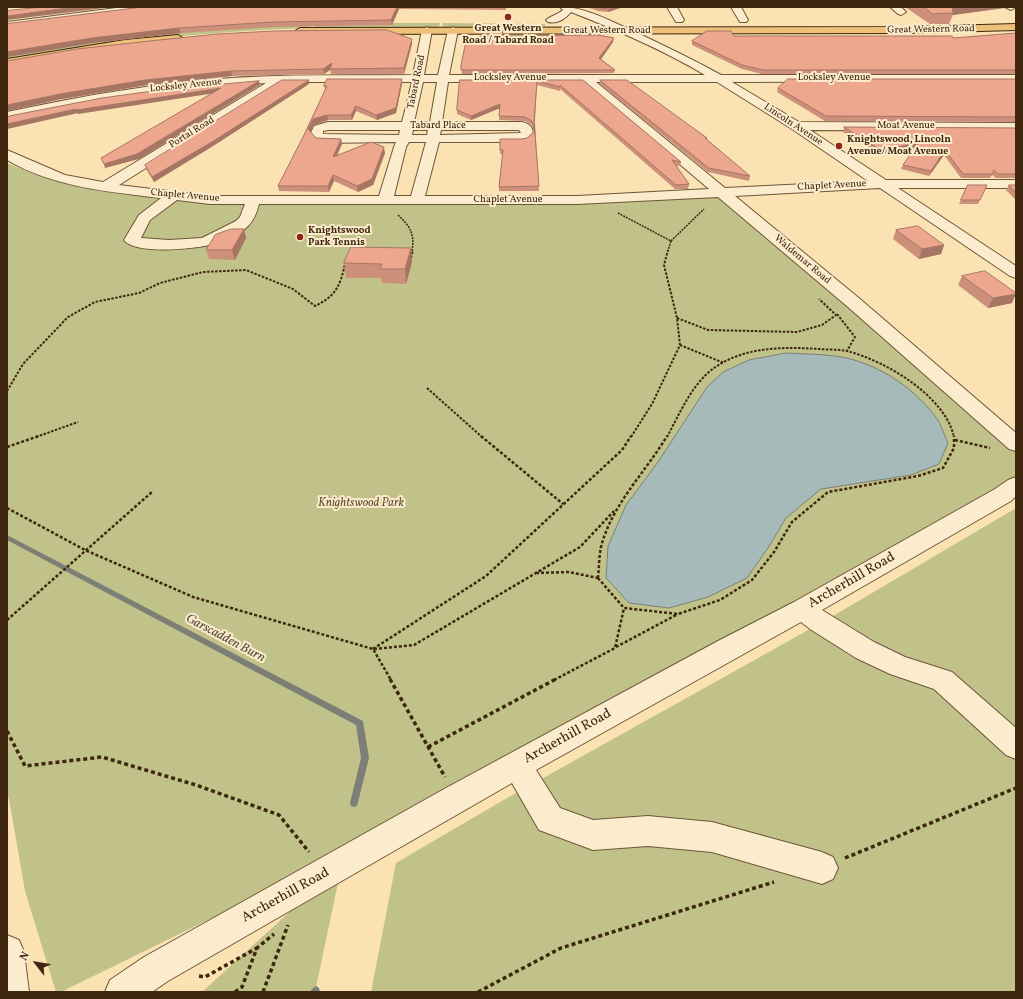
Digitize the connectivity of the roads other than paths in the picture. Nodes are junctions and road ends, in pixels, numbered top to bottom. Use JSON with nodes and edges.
{"nodes":[{"id":1,"x":145,"y":7,"type":"edge"},
{"id":2,"x":672,"y":7,"type":"edge"},
{"id":3,"x":736,"y":7,"type":"edge"},
{"id":4,"x":567,"y":8,"type":"edge"},
{"id":5,"x":996,"y":18,"type":"dead end"},
{"id":6,"x":547,"y":20,"type":"joint"},
{"id":7,"x":600,"y":20,"type":"junction"},
{"id":8,"x":678,"y":20,"type":"dead end"},
{"id":9,"x":729,"y":20,"type":"dead end"},
{"id":10,"x":747,"y":20,"type":"joint"},
{"id":11,"x":790,"y":20,"type":"dead end"},
{"id":12,"x":426,"y":24,"type":"junction"},
{"id":13,"x":453,"y":24,"type":"junction"},
{"id":14,"x":7,"y":25,"type":"edge"},
{"id":15,"x":623,"y":26,"type":"junction"},
{"id":16,"x":1016,"y":27,"type":"edge"},
{"id":17,"x":177,"y":28,"type":"edge"},
{"id":18,"x":292,"y":31,"type":"edge"},
{"id":19,"x":99,"y":37,"type":"edge"},
{"id":20,"x":186,"y":37,"type":"edge"},
{"id":21,"x":7,"y":62,"type":"edge"},
{"id":22,"x":419,"y":78,"type":"junction"},
{"id":23,"x":443,"y":78,"type":"junction"},
{"id":24,"x":720,"y":78,"type":"junction"},
{"id":25,"x":1016,"y":78,"type":"edge"},
{"id":26,"x":280,"y":79,"type":"junction"},
{"id":27,"x":586,"y":79,"type":"junction"},
{"id":28,"x":7,"y":116,"type":"edge"},
{"id":29,"x":407,"y":126,"type":"junction"},
{"id":30,"x":435,"y":126,"type":"junction"},
{"id":31,"x":796,"y":126,"type":"junction"},
{"id":32,"x":1016,"y":127,"type":"edge"},
{"id":33,"x":406,"y":139,"type":"junction"},
{"id":34,"x":433,"y":139,"type":"junction"},
{"id":35,"x":7,"y":154,"type":"edge"},
{"id":36,"x":881,"y":184,"type":"junction"},
{"id":37,"x":1016,"y":184,"type":"edge"},
{"id":38,"x":105,"y":187,"type":"junction"},
{"id":39,"x":721,"y":192,"type":"junction"},
{"id":40,"x":173,"y":196,"type":"junction"},
{"id":41,"x":254,"y":200,"type":"junction"},
{"id":42,"x":417,"y":200,"type":"junction"},
{"id":43,"x":385,"y":201,"type":"junction"},
{"id":44,"x":1016,"y":273,"type":"edge"},
{"id":45,"x":1016,"y":444,"type":"edge"},
{"id":46,"x":1016,"y":485,"type":"edge"},
{"id":47,"x":803,"y":609,"type":"junction"},
{"id":48,"x":1016,"y":746,"type":"edge"},
{"id":49,"x":517,"y":765,"type":"junction"},
{"id":50,"x":822,"y":868,"type":"road end"},
{"id":51,"x":7,"y":953,"type":"edge"},
{"id":52,"x":12,"y":992,"type":"edge"},
{"id":53,"x":122,"y":992,"type":"edge"}],
"edges":[{"from":1,"to":14,"type":"street"},
{"from":2,"to":8,"type":"street"},
{"from":3,"to":10,"type":"street"},
{"from":4,"to":6,"type":"street"},
{"from":4,"to":7,"type":"street","name":"Lincoln Avenue"},
{"from":5,"to":11,"type":"main road","name":"Great Western Road"},
{"from":6,"to":7,"type":"main road","name":"Great Western Road"},
{"from":7,"to":15,"type":"street","name":"Lincoln Avenue"},
{"from":9,"to":10,"type":"main road"},
{"from":12,"to":13,"type":"main road","name":"Great Western Road"},
{"from":12,"to":18,"type":"main road","name":"Great Western Road"},
{"from":12,"to":22,"type":"street","name":"Tabard Road"},
{"from":13,"to":15,"type":"main road","name":"Great Western Road"},
{"from":13,"to":23,"type":"street"},
{"from":15,"to":16,"type":"main road","name":"Great Western Road"},
{"from":15,"to":24,"type":"street","name":"Lincoln Avenue"},
{"from":17,"to":19,"type":"main road"},
{"from":20,"to":21,"type":"main road"},
{"from":22,"to":23,"type":"street","name":"Locksley Avenue"},
{"from":22,"to":26,"type":"street","name":"Locksley Avenue"},
{"from":22,"to":29,"type":"street","name":"Tabard Road"},
{"from":23,"to":27,"type":"street","name":"Locksley Avenue"},
{"from":23,"to":30,"type":"street"},
{"from":24,"to":25,"type":"street","name":"Locksley Avenue"},
{"from":24,"to":27,"type":"street","name":"Locksley Avenue"},
{"from":24,"to":31,"type":"street","name":"Lincoln Avenue"},
{"from":26,"to":28,"type":"street","name":"Locksley Avenue"},
{"from":26,"to":38,"type":"street","name":"Portal Road"},
{"from":27,"to":39,"type":"street","name":"Waldemar Road"},
{"from":29,"to":30,"type":"street","name":"Tabard Place"},
{"from":29,"to":33,"type":"street","name":"Tabard Road"},
{"from":29,"to":33,"type":"street","name":"Tabard Place"},
{"from":30,"to":34,"type":"street"},
{"from":30,"to":34,"type":"street","name":"Tabard Place"},
{"from":31,"to":32,"type":"street","name":"Moat Avenue"},
{"from":31,"to":36,"type":"street","name":"Lincoln Avenue"},
{"from":33,"to":34,"type":"street","name":"Tabard Place"},
{"from":33,"to":43,"type":"street","name":"Tabard Road"},
{"from":34,"to":42,"type":"street"},
{"from":35,"to":38,"type":"street","name":"Chaplet Avenue"},
{"from":36,"to":37,"type":"street","name":"Chaplet Avenue"},
{"from":36,"to":39,"type":"street","name":"Chaplet Avenue"},
{"from":36,"to":44,"type":"street","name":"Lincoln Avenue"},
{"from":38,"to":40,"type":"street","name":"Chaplet Avenue"},
{"from":39,"to":42,"type":"street","name":"Chaplet Avenue"},
{"from":39,"to":45,"type":"street","name":"Waldemar Road"},
{"from":40,"to":41,"type":"street","name":"Chaplet Avenue"},
{"from":40,"to":41,"type":"street"},
{"from":41,"to":43,"type":"street","name":"Chaplet Avenue"},
{"from":42,"to":43,"type":"street","name":"Chaplet Avenue"},
{"from":46,"to":47,"type":"street","name":"Archerhill Road"},
{"from":47,"to":48,"type":"street"},
{"from":47,"to":49,"type":"street","name":"Archerhill Road"},
{"from":49,"to":50,"type":"street"},
{"from":49,"to":53,"type":"street","name":"Archerhill Road"},
{"from":51,"to":52,"type":"street"}]}
